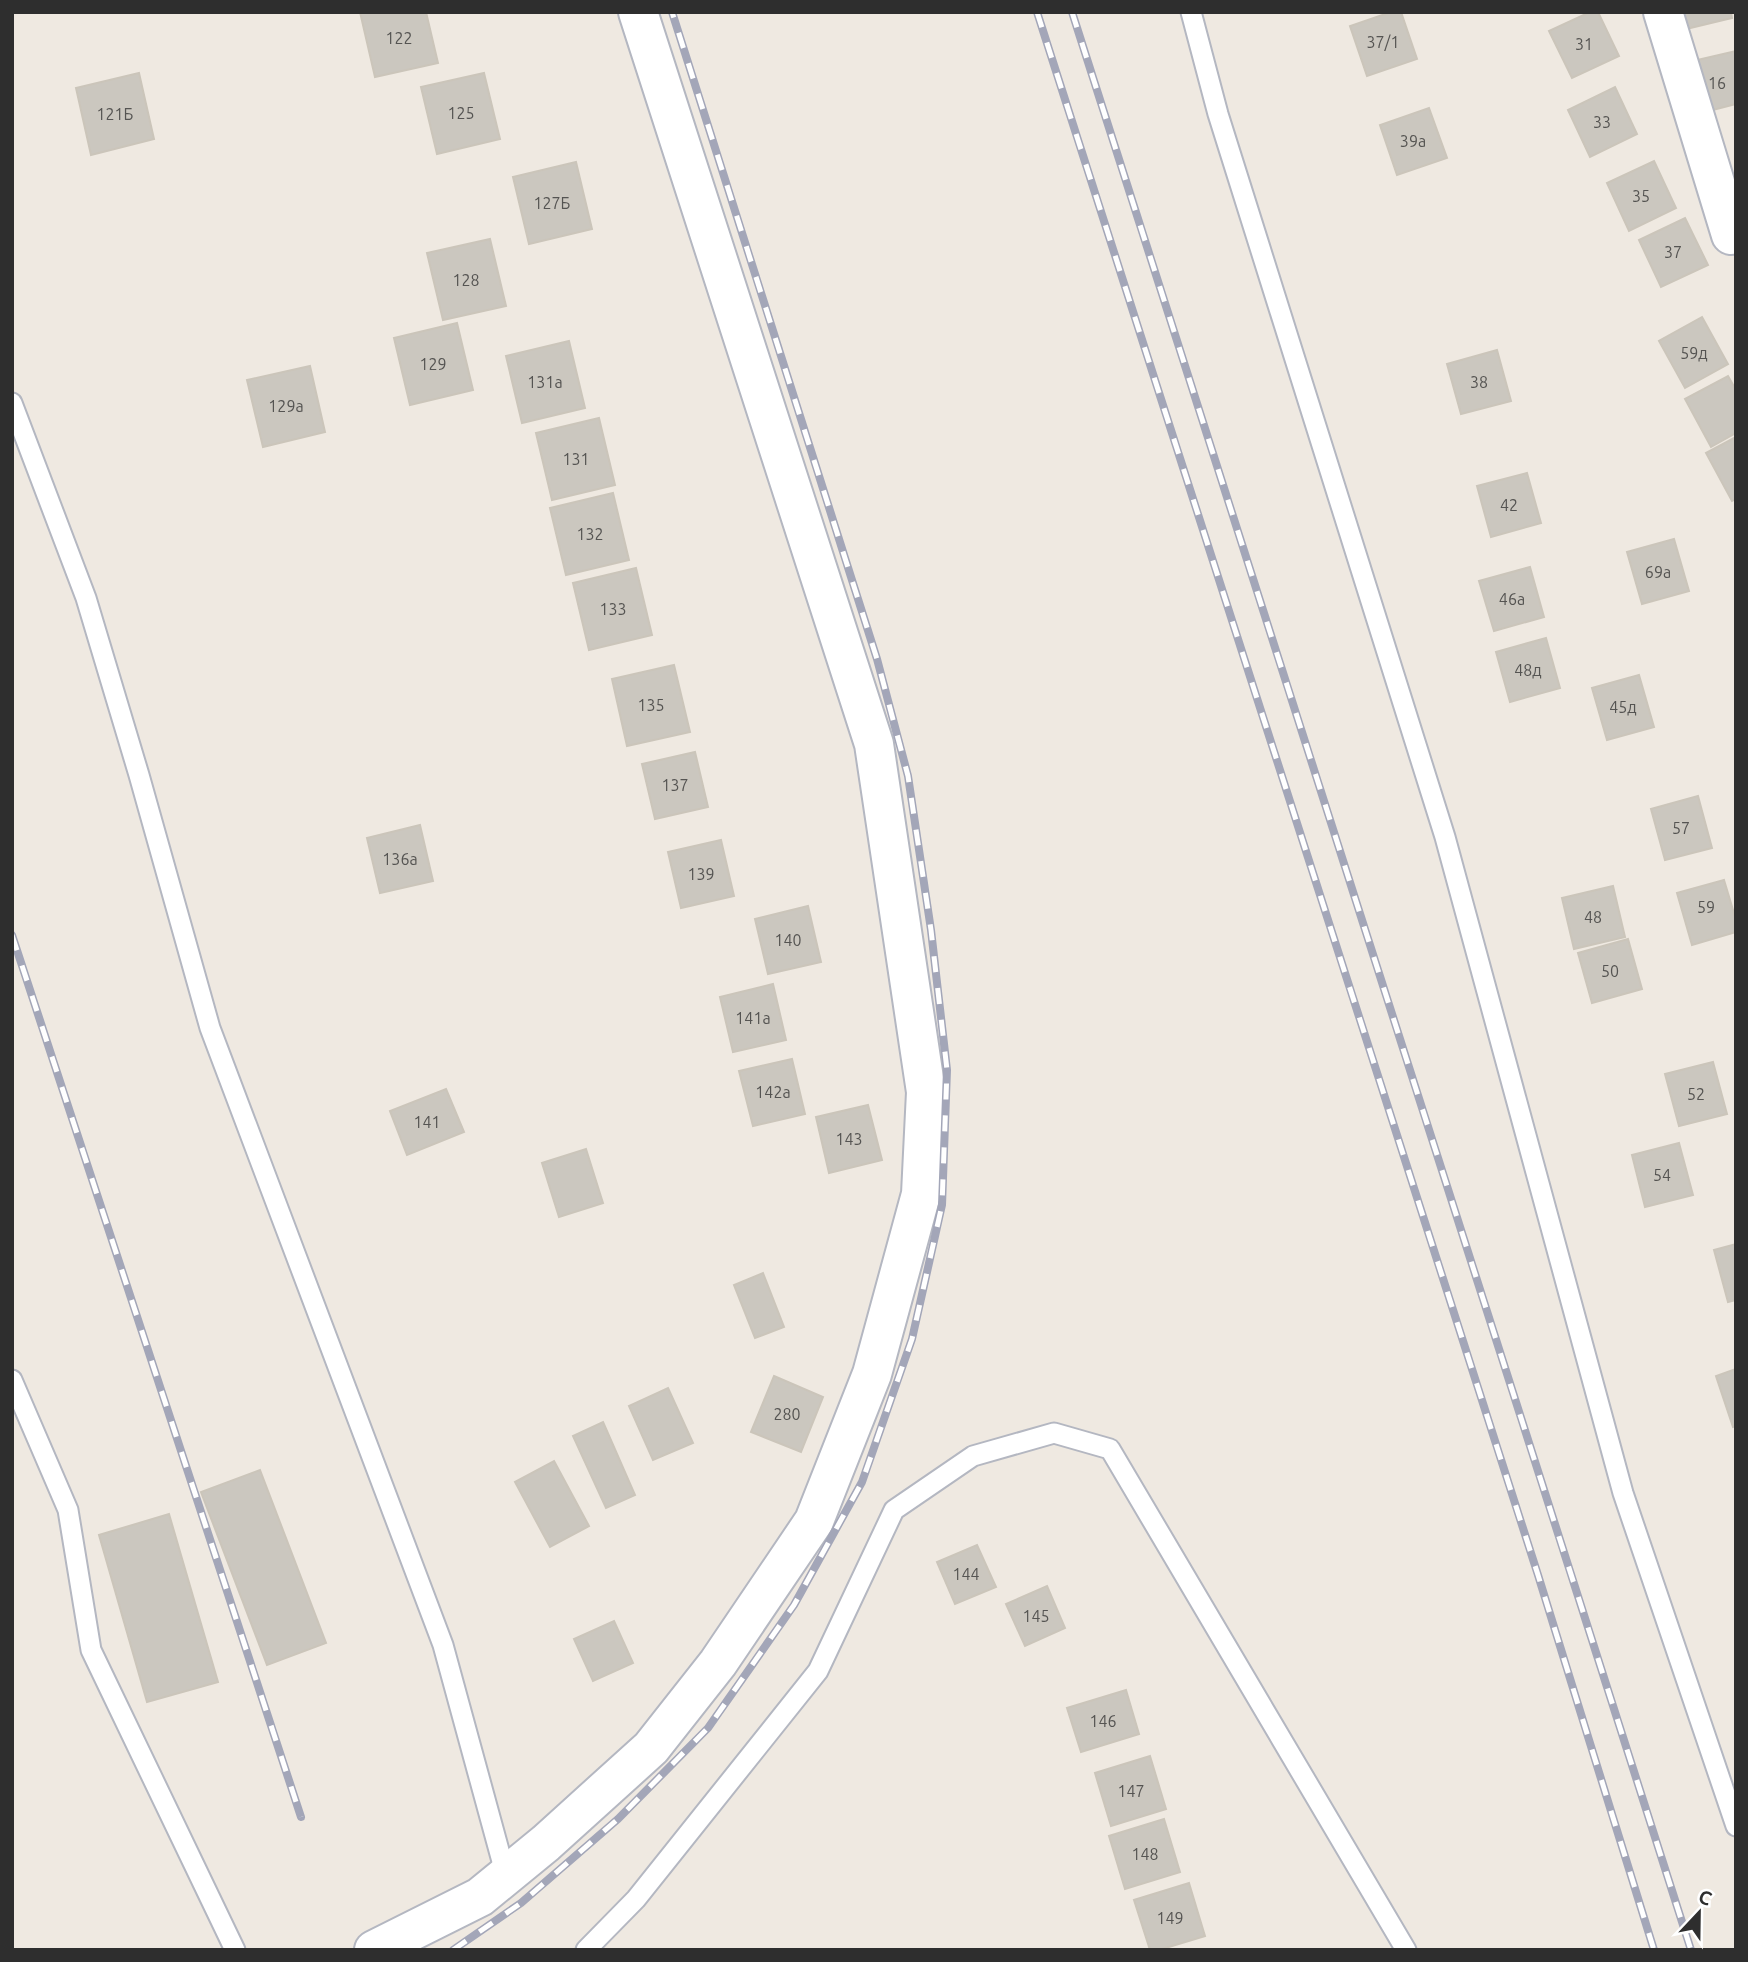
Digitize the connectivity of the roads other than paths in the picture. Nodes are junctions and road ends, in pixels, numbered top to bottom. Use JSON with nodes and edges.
{"nodes":[{"id":1,"x":638,"y":12,"type":"edge"},
{"id":2,"x":1191,"y":12,"type":"edge"},
{"id":3,"x":1663,"y":12,"type":"edge"},
{"id":4,"x":1731,"y":235,"type":"dead end"},
{"id":5,"x":12,"y":403,"type":"edge"},
{"id":6,"x":12,"y":1380,"type":"edge"},
{"id":7,"x":1736,"y":1826,"type":"edge"},
{"id":8,"x":506,"y":1876,"type":"junction"},
{"id":9,"x":234,"y":1950,"type":"edge"},
{"id":10,"x":374,"y":1950,"type":"edge"},
{"id":11,"x":586,"y":1950,"type":"edge"},
{"id":12,"x":1406,"y":1950,"type":"edge"}],
"edges":[{"from":1,"to":8,"type":"street"},
{"from":2,"to":7,"type":"lane"},
{"from":3,"to":4,"type":"street"},
{"from":5,"to":8,"type":"lane"},
{"from":6,"to":9,"type":"lane"},
{"from":8,"to":10,"type":"street"},
{"from":11,"to":12,"type":"lane"}]}
